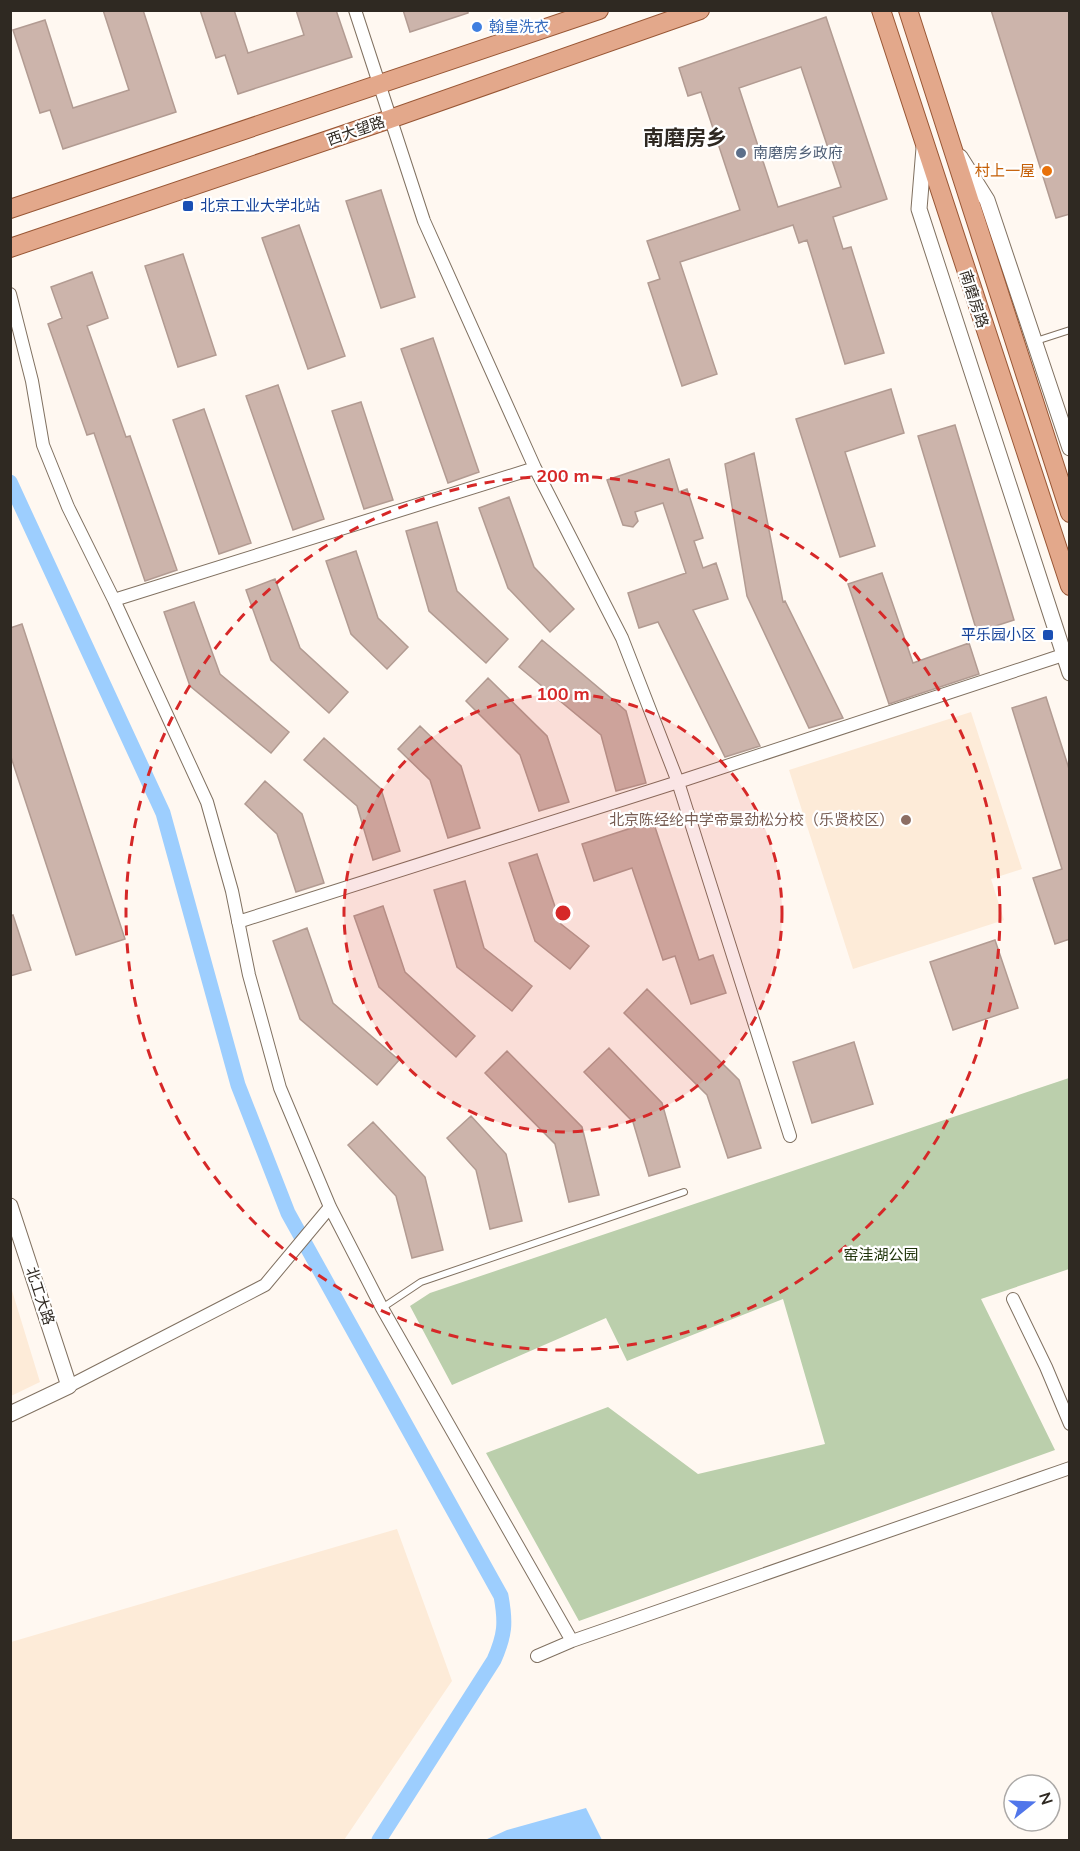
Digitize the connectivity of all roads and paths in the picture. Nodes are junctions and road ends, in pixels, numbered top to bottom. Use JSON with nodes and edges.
{"nodes":[{"id":1,"x":355,"y":10,"type":"edge"},
{"id":2,"x":599,"y":10,"type":"edge"},
{"id":3,"x":700,"y":10,"type":"edge"},
{"id":4,"x":881,"y":10,"type":"edge"},
{"id":5,"x":908,"y":10,"type":"edge"},
{"id":6,"x":380,"y":84,"type":"junction"},
{"id":7,"x":390,"y":119,"type":"junction"},
{"id":8,"x":950,"y":142,"type":"junction"},
{"id":9,"x":924,"y":148,"type":"junction"},
{"id":10,"x":10,"y":209,"type":"edge"},
{"id":11,"x":10,"y":248,"type":"edge"},
{"id":12,"x":10,"y":294,"type":"edge"},
{"id":13,"x":1070,"y":330,"type":"edge"},
{"id":14,"x":1035,"y":341,"type":"junction"},
{"id":15,"x":1070,"y":448,"type":"edge"},
{"id":16,"x":535,"y":468,"type":"junction"},
{"id":17,"x":1070,"y":513,"type":"edge"},
{"id":18,"x":1070,"y":586,"type":"edge"},
{"id":19,"x":114,"y":600,"type":"junction"},
{"id":20,"x":1063,"y":655,"type":"junction"},
{"id":21,"x":1070,"y":673,"type":"edge"},
{"id":22,"x":678,"y":782,"type":"junction"},
{"id":23,"x":238,"y":922,"type":"junction"},
{"id":24,"x":790,"y":1136,"type":"dead end"},
{"id":25,"x":684,"y":1192,"type":"dead end"},
{"id":26,"x":10,"y":1206,"type":"edge"},
{"id":27,"x":330,"y":1207,"type":"junction"},
{"id":28,"x":1013,"y":1299,"type":"dead end"},
{"id":29,"x":382,"y":1308,"type":"junction"},
{"id":30,"x":69,"y":1386,"type":"junction"},
{"id":31,"x":10,"y":1414,"type":"edge"},
{"id":32,"x":1070,"y":1424,"type":"edge"},
{"id":33,"x":1070,"y":1468,"type":"edge"},
{"id":34,"x":572,"y":1641,"type":"junction"},
{"id":35,"x":537,"y":1656,"type":"dead end"}],
"edges":[{"from":1,"to":6,"type":"street"},
{"from":2,"to":6,"type":"main road"},
{"from":3,"to":7,"type":"main road","name":"西大望路"},
{"from":4,"to":9,"type":"main road","name":"南磨房路"},
{"from":5,"to":8,"type":"main road","name":"南磨房路"},
{"from":6,"to":7,"type":"street"},
{"from":6,"to":10,"type":"main road"},
{"from":7,"to":11,"type":"main road","name":"西大望路"},
{"from":7,"to":16,"type":"street"},
{"from":8,"to":14,"type":"street"},
{"from":8,"to":17,"type":"main road","name":"南磨房路"},
{"from":9,"to":18,"type":"main road","name":"南磨房路"},
{"from":9,"to":20,"type":"street"},
{"from":12,"to":19,"type":"street"},
{"from":13,"to":14,"type":"lane"},
{"from":14,"to":15,"type":"street"},
{"from":16,"to":19,"type":"street"},
{"from":16,"to":22,"type":"street"},
{"from":19,"to":23,"type":"street"},
{"from":20,"to":21,"type":"street"},
{"from":20,"to":22,"type":"street"},
{"from":22,"to":23,"type":"street"},
{"from":22,"to":24,"type":"street"},
{"from":23,"to":27,"type":"street"},
{"from":25,"to":29,"type":"lane"},
{"from":26,"to":30,"type":"street","name":"北工大路"},
{"from":27,"to":29,"type":"street"},
{"from":27,"to":30,"type":"street"},
{"from":28,"to":32,"type":"street"},
{"from":29,"to":34,"type":"street"},
{"from":30,"to":31,"type":"street"},
{"from":33,"to":34,"type":"street"},
{"from":34,"to":35,"type":"street"}]}
